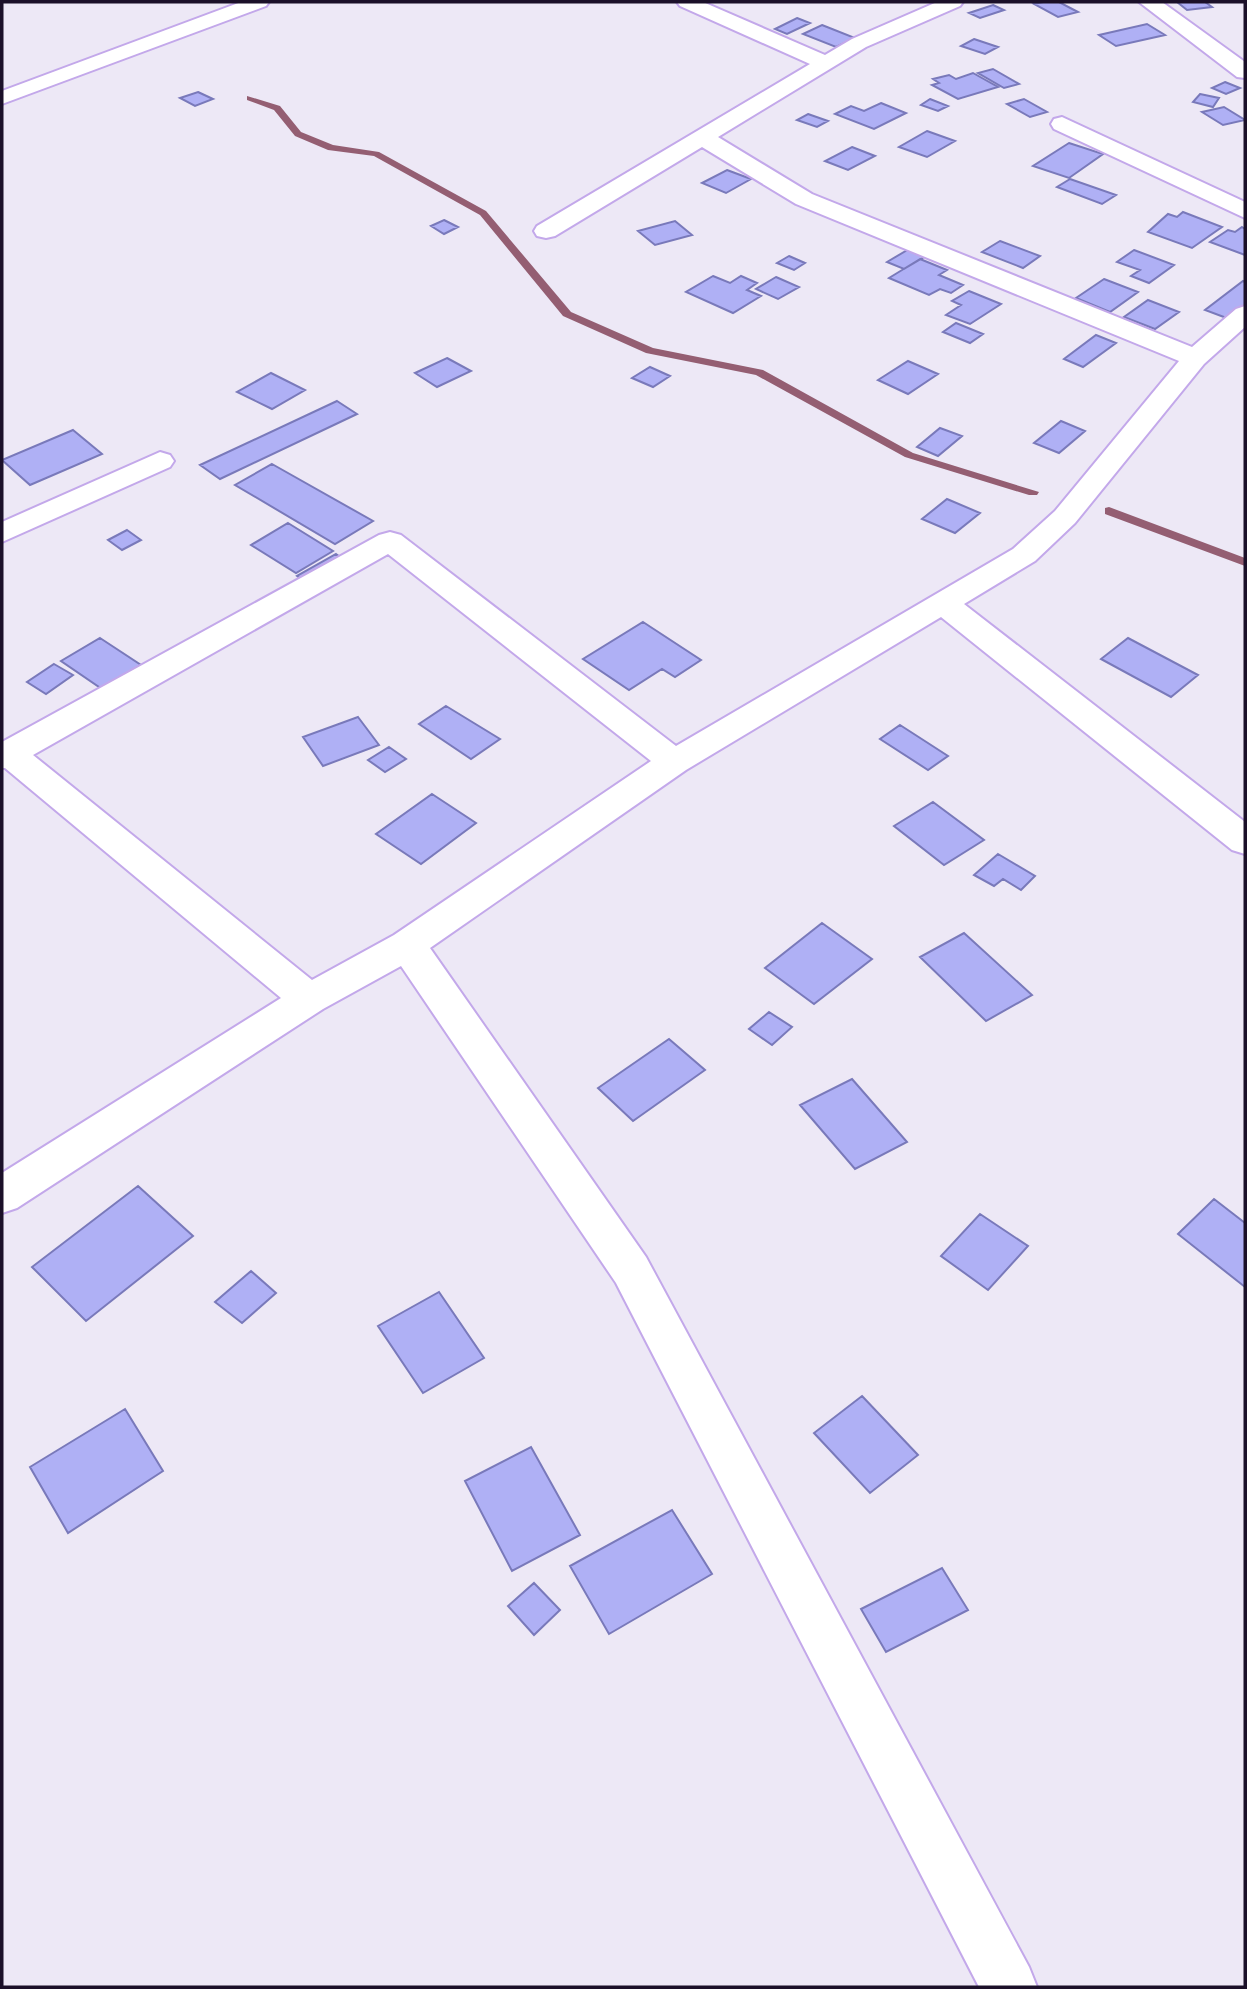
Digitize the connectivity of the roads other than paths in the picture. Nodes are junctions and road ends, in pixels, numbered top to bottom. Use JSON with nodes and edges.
{"nodes":[{"id":1,"x":259,"y":2,"type":"edge"},
{"id":2,"x":687,"y":2,"type":"edge"},
{"id":3,"x":953,"y":2,"type":"edge"},
{"id":4,"x":1149,"y":2,"type":"edge"},
{"id":5,"x":826,"y":63,"type":"junction"},
{"id":6,"x":1245,"y":72,"type":"edge"},
{"id":7,"x":2,"y":98,"type":"edge"},
{"id":8,"x":1062,"y":124,"type":"dead end"},
{"id":9,"x":704,"y":138,"type":"junction"},
{"id":10,"x":1245,"y":211,"type":"edge"},
{"id":11,"x":546,"y":231,"type":"dead end"},
{"id":12,"x":1245,"y":314,"type":"edge"},
{"id":13,"x":1195,"y":358,"type":"junction"},
{"id":14,"x":160,"y":461,"type":"dead end"},
{"id":15,"x":2,"y":533,"type":"edge"},
{"id":16,"x":943,"y":603,"type":"junction"},
{"id":17,"x":6,"y":755,"type":"edge"},
{"id":18,"x":674,"y":762,"type":"junction"},
{"id":19,"x":1245,"y":841,"type":"edge"},
{"id":20,"x":407,"y":945,"type":"junction"},
{"id":21,"x":309,"y":999,"type":"junction"},
{"id":22,"x":2,"y":1195,"type":"edge"},
{"id":23,"x":1009,"y":1987,"type":"edge"}],
"edges":[{"from":1,"to":7,"type":"street"},
{"from":2,"to":5,"type":"street"},
{"from":3,"to":5,"type":"street"},
{"from":4,"to":6,"type":"street"},
{"from":5,"to":9,"type":"street"},
{"from":8,"to":10,"type":"street"},
{"from":9,"to":11,"type":"street"},
{"from":9,"to":13,"type":"street"},
{"from":12,"to":13,"type":"street"},
{"from":13,"to":16,"type":"street"},
{"from":14,"to":15,"type":"street"},
{"from":16,"to":18,"type":"street"},
{"from":16,"to":19,"type":"street"},
{"from":17,"to":18,"type":"street"},
{"from":17,"to":21,"type":"street"},
{"from":18,"to":20,"type":"street"},
{"from":20,"to":21,"type":"street"},
{"from":20,"to":23,"type":"street"},
{"from":21,"to":22,"type":"street"}]}
